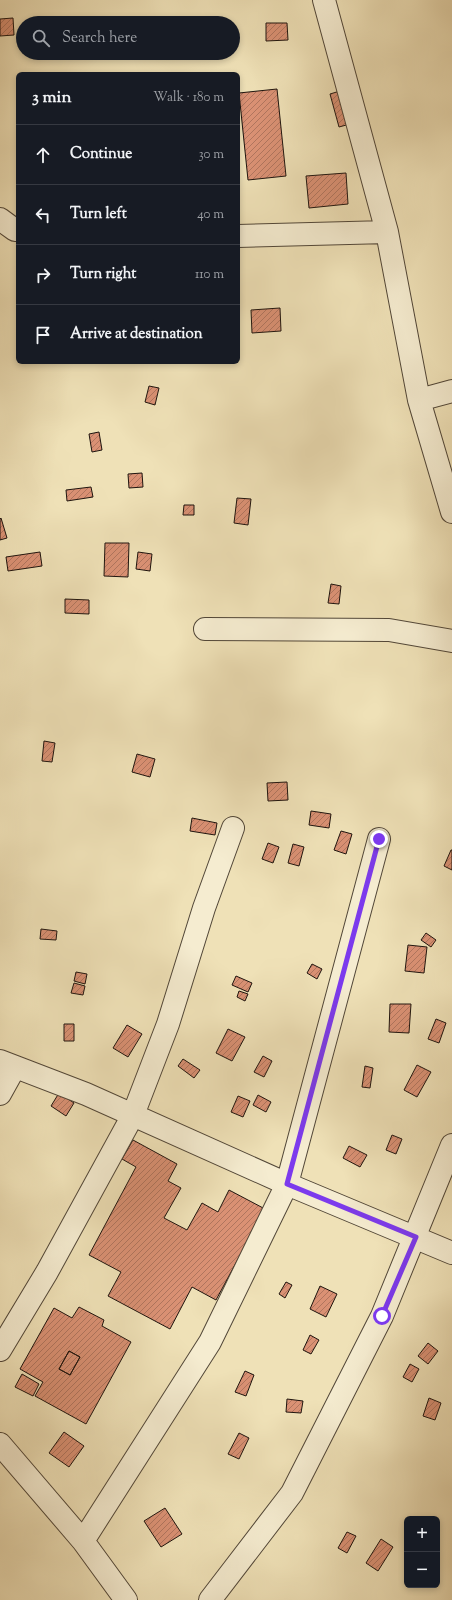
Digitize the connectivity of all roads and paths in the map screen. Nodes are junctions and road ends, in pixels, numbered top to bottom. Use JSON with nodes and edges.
{"nodes":[{"id":1,"x":324,"y":0,"type":"edge"},
{"id":2,"x":0,"y":218,"type":"edge"},
{"id":3,"x":16,"y":230,"type":"edge"},
{"id":4,"x":387,"y":232,"type":"junction"},
{"id":5,"x":240,"y":236,"type":"edge"},
{"id":6,"x":452,"y":391,"type":"edge"},
{"id":7,"x":419,"y":400,"type":"junction"},
{"id":8,"x":452,"y":512,"type":"edge"},
{"id":9,"x":205,"y":629,"type":"dead end"},
{"id":10,"x":452,"y":641,"type":"edge"},
{"id":11,"x":233,"y":828,"type":"dead end"},
{"id":12,"x":379,"y":839,"type":"dead end"},
{"id":13,"x":7,"y":1064,"type":"edge"},
{"id":14,"x":0,"y":1094,"type":"edge"},
{"id":15,"x":133,"y":1115,"type":"junction"},
{"id":16,"x":452,"y":1145,"type":"edge"},
{"id":17,"x":287,"y":1184,"type":"junction"},
{"id":18,"x":416,"y":1237,"type":"junction"},
{"id":19,"x":452,"y":1253,"type":"edge"},
{"id":20,"x":0,"y":1350,"type":"edge"},
{"id":21,"x":0,"y":1444,"type":"edge"},
{"id":22,"x":83,"y":1541,"type":"junction"},
{"id":23,"x":126,"y":1600,"type":"edge"},
{"id":24,"x":210,"y":1600,"type":"edge"}],
"edges":[{"from":1,"to":4,"type":"street"},
{"from":2,"to":3,"type":"street"},
{"from":4,"to":5,"type":"street"},
{"from":4,"to":7,"type":"street"},
{"from":6,"to":7,"type":"street"},
{"from":7,"to":8,"type":"street"},
{"from":9,"to":10,"type":"street"},
{"from":11,"to":15,"type":"street"},
{"from":12,"to":17,"type":"street"},
{"from":13,"to":14,"type":"street"},
{"from":13,"to":15,"type":"street"},
{"from":15,"to":17,"type":"street"},
{"from":15,"to":20,"type":"street"},
{"from":16,"to":18,"type":"street"},
{"from":17,"to":18,"type":"street"},
{"from":17,"to":22,"type":"street"},
{"from":18,"to":19,"type":"street"},
{"from":18,"to":24,"type":"street"},
{"from":21,"to":22,"type":"street"},
{"from":22,"to":23,"type":"street"}]}
